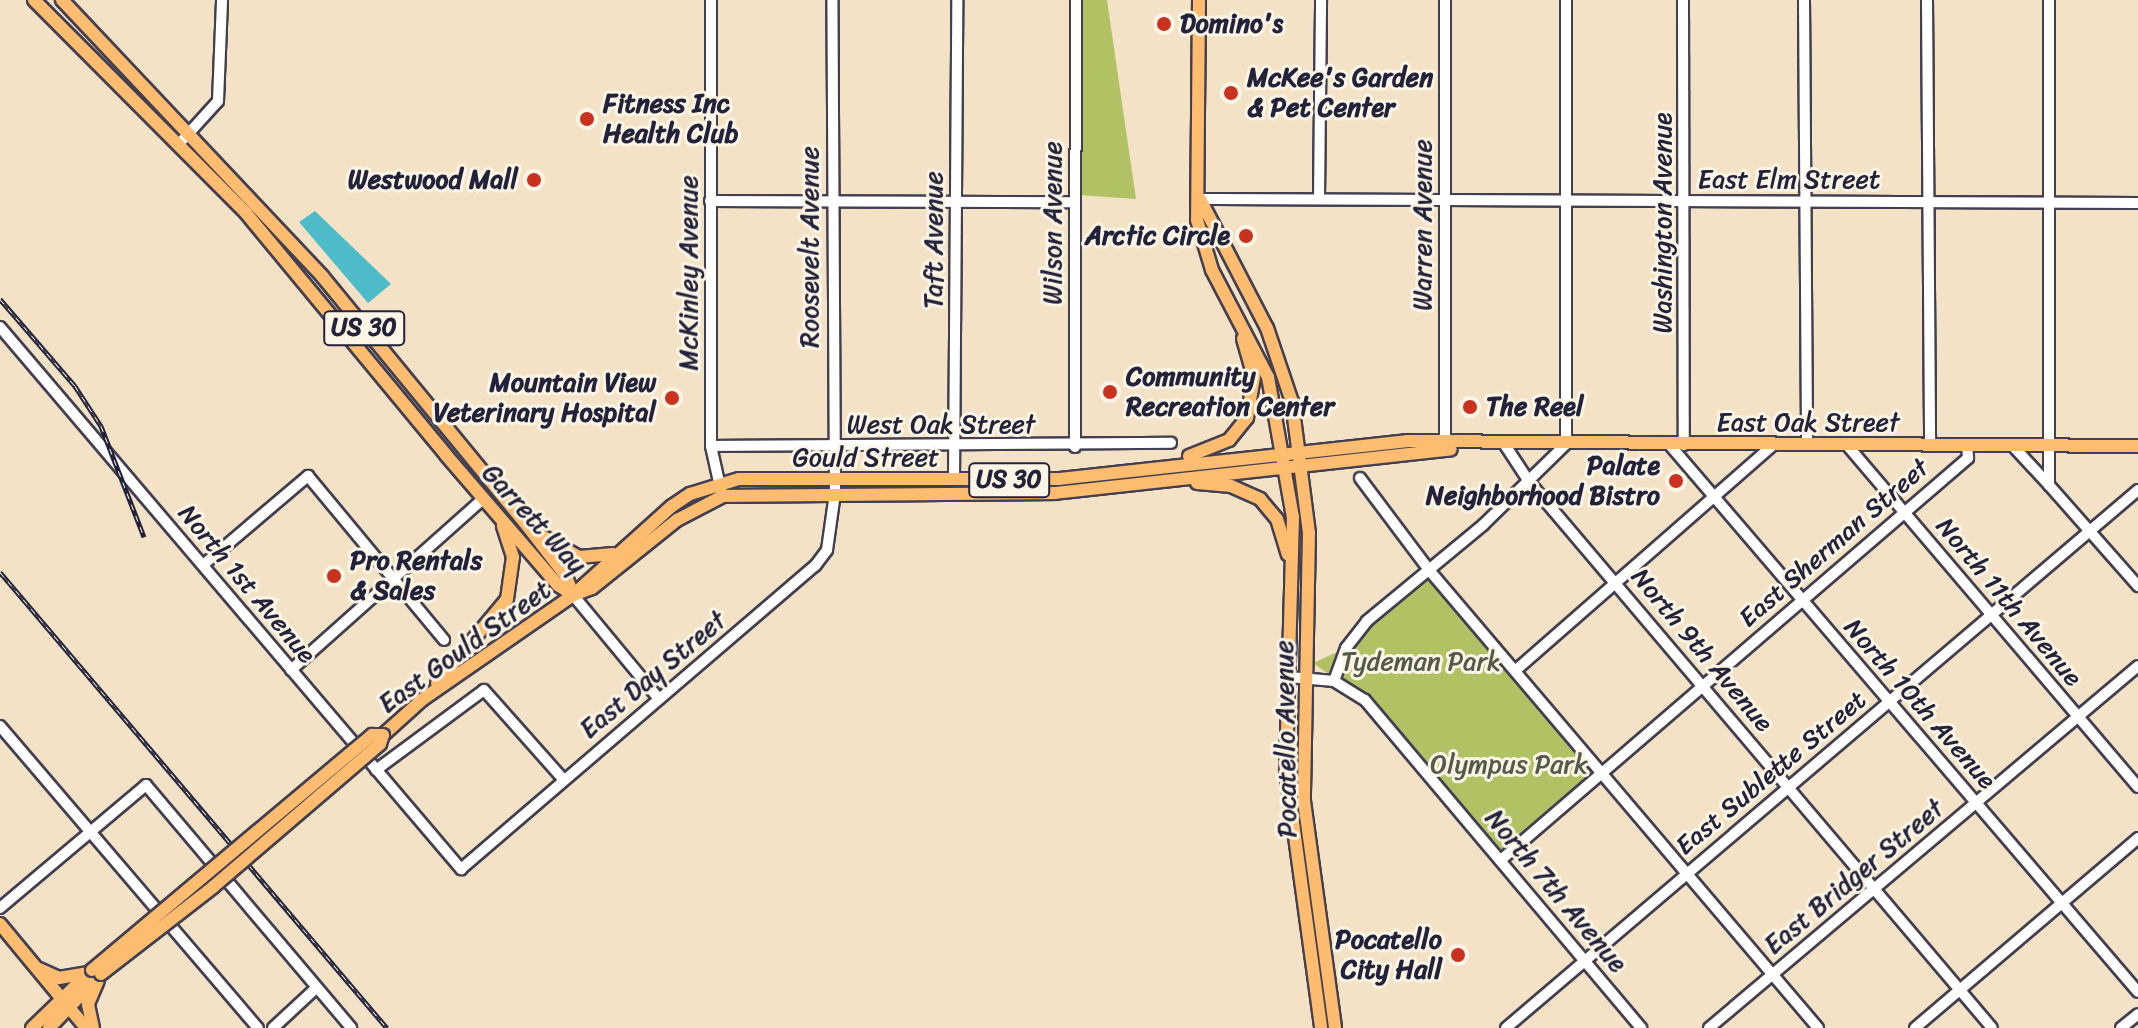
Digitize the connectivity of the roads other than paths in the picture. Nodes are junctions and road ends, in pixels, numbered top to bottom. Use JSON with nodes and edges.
{"nodes":[{"id":1,"x":34,"y":0,"type":"edge"},
{"id":2,"x":62,"y":0,"type":"edge"},
{"id":3,"x":222,"y":0,"type":"edge"},
{"id":4,"x":711,"y":0,"type":"edge"},
{"id":5,"x":832,"y":0,"type":"edge"},
{"id":6,"x":957,"y":0,"type":"edge"},
{"id":7,"x":1076,"y":0,"type":"edge"},
{"id":8,"x":1199,"y":0,"type":"edge"},
{"id":9,"x":1321,"y":0,"type":"edge"},
{"id":10,"x":1445,"y":0,"type":"edge"},
{"id":11,"x":1566,"y":0,"type":"edge"},
{"id":12,"x":1683,"y":0,"type":"edge"},
{"id":13,"x":1804,"y":0,"type":"edge"},
{"id":14,"x":1927,"y":0,"type":"edge"},
{"id":15,"x":2049,"y":0,"type":"edge"},
{"id":16,"x":191,"y":134,"type":"junction"},
{"id":17,"x":179,"y":144,"type":"junction"},
{"id":18,"x":1319,"y":198,"type":"junction"},
{"id":19,"x":1200,"y":199,"type":"junction"},
{"id":20,"x":710,"y":201,"type":"junction"},
{"id":21,"x":1445,"y":201,"type":"junction"},
{"id":22,"x":1806,"y":201,"type":"junction"},
{"id":23,"x":831,"y":202,"type":"junction"},
{"id":24,"x":956,"y":202,"type":"junction"},
{"id":25,"x":1075,"y":202,"type":"junction"},
{"id":26,"x":1565,"y":202,"type":"junction"},
{"id":27,"x":1928,"y":202,"type":"junction"},
{"id":28,"x":1685,"y":203,"type":"junction"},
{"id":29,"x":2050,"y":203,"type":"junction"},
{"id":30,"x":2138,"y":203,"type":"edge"},
{"id":31,"x":1236,"y":316,"type":"junction"},
{"id":32,"x":0,"y":327,"type":"edge"},
{"id":33,"x":1171,"y":443,"type":"dead end"},
{"id":34,"x":1566,"y":444,"type":"junction"},
{"id":35,"x":1669,"y":444,"type":"junction"},
{"id":36,"x":1505,"y":445,"type":"junction"},
{"id":37,"x":1684,"y":445,"type":"junction"},
{"id":38,"x":1773,"y":445,"type":"junction"},
{"id":39,"x":1807,"y":445,"type":"junction"},
{"id":40,"x":1847,"y":445,"type":"junction"},
{"id":41,"x":1930,"y":445,"type":"junction"},
{"id":42,"x":1967,"y":445,"type":"junction"},
{"id":43,"x":2012,"y":445,"type":"junction"},
{"id":44,"x":2050,"y":445,"type":"junction"},
{"id":45,"x":711,"y":446,"type":"junction"},
{"id":46,"x":831,"y":446,"type":"junction"},
{"id":47,"x":1445,"y":446,"type":"junction"},
{"id":48,"x":2138,"y":446,"type":"edge"},
{"id":49,"x":954,"y":447,"type":"junction"},
{"id":50,"x":1075,"y":447,"type":"junction"},
{"id":51,"x":1299,"y":449,"type":"junction"},
{"id":52,"x":1285,"y":451,"type":"junction"},
{"id":53,"x":1301,"y":464,"type":"junction"},
{"id":54,"x":1287,"y":466,"type":"junction"},
{"id":55,"x":1132,"y":470,"type":"junction"},
{"id":56,"x":1360,"y":478,"type":"dead end"},
{"id":57,"x":835,"y":479,"type":"junction"},
{"id":58,"x":954,"y":480,"type":"junction"},
{"id":59,"x":1159,"y":482,"type":"junction"},
{"id":60,"x":1530,"y":483,"type":"junction"},
{"id":61,"x":2049,"y":485,"type":"junction"},
{"id":62,"x":721,"y":490,"type":"junction"},
{"id":63,"x":2138,"y":490,"type":"edge"},
{"id":64,"x":835,"y":493,"type":"junction"},
{"id":65,"x":1714,"y":497,"type":"junction"},
{"id":66,"x":483,"y":499,"type":"junction"},
{"id":67,"x":1904,"y":512,"type":"junction"},
{"id":68,"x":501,"y":519,"type":"junction"},
{"id":69,"x":529,"y":528,"type":"junction"},
{"id":70,"x":2090,"y":530,"type":"junction"},
{"id":71,"x":616,"y":554,"type":"junction"},
{"id":72,"x":203,"y":565,"type":"junction"},
{"id":73,"x":1429,"y":570,"type":"junction"},
{"id":74,"x":1294,"y":576,"type":"junction"},
{"id":75,"x":393,"y":578,"type":"junction"},
{"id":76,"x":1616,"y":584,"type":"junction"},
{"id":77,"x":2138,"y":586,"type":"edge"},
{"id":78,"x":573,"y":595,"type":"junction"},
{"id":79,"x":1802,"y":600,"type":"junction"},
{"id":80,"x":1991,"y":615,"type":"junction"},
{"id":81,"x":444,"y":640,"type":"dead end"},
{"id":82,"x":2138,"y":666,"type":"edge"},
{"id":83,"x":291,"y":670,"type":"junction"},
{"id":84,"x":1516,"y":670,"type":"junction"},
{"id":85,"x":1289,"y":677,"type":"junction"},
{"id":86,"x":1303,"y":678,"type":"junction"},
{"id":87,"x":1334,"y":681,"type":"junction"},
{"id":88,"x":1703,"y":685,"type":"junction"},
{"id":89,"x":423,"y":699,"type":"junction"},
{"id":90,"x":659,"y":699,"type":"junction"},
{"id":91,"x":1889,"y":701,"type":"junction"},
{"id":92,"x":2078,"y":717,"type":"junction"},
{"id":93,"x":2,"y":732,"type":"edge"},
{"id":94,"x":376,"y":770,"type":"junction"},
{"id":95,"x":1603,"y":771,"type":"junction"},
{"id":96,"x":564,"y":780,"type":"junction"},
{"id":97,"x":1789,"y":787,"type":"junction"},
{"id":98,"x":2138,"y":787,"type":"edge"},
{"id":99,"x":1976,"y":803,"type":"junction"},
{"id":100,"x":92,"y":832,"type":"junction"},
{"id":101,"x":2138,"y":838,"type":"edge"},
{"id":102,"x":1502,"y":859,"type":"junction"},
{"id":103,"x":461,"y":869,"type":"joint"},
{"id":104,"x":1687,"y":873,"type":"junction"},
{"id":105,"x":1875,"y":889,"type":"junction"},
{"id":106,"x":2062,"y":903,"type":"junction"},
{"id":107,"x":0,"y":908,"type":"edge"},
{"id":108,"x":0,"y":924,"type":"edge"},
{"id":109,"x":1586,"y":962,"type":"junction"},
{"id":110,"x":33,"y":966,"type":"junction"},
{"id":111,"x":97,"y":972,"type":"junction"},
{"id":112,"x":1772,"y":975,"type":"junction"},
{"id":113,"x":316,"y":988,"type":"junction"},
{"id":114,"x":1961,"y":990,"type":"junction"},
{"id":115,"x":2138,"y":992,"type":"edge"},
{"id":116,"x":63,"y":1003,"type":"junction"},
{"id":117,"x":2138,"y":1014,"type":"edge"},
{"id":118,"x":32,"y":1028,"type":"edge"},
{"id":119,"x":49,"y":1028,"type":"edge"},
{"id":120,"x":86,"y":1028,"type":"edge"},
{"id":121,"x":93,"y":1028,"type":"edge"},
{"id":122,"x":258,"y":1028,"type":"edge"},
{"id":123,"x":273,"y":1028,"type":"edge"},
{"id":124,"x":351,"y":1028,"type":"edge"},
{"id":125,"x":1321,"y":1028,"type":"edge"},
{"id":126,"x":1335,"y":1028,"type":"edge"},
{"id":127,"x":1506,"y":1028,"type":"edge"},
{"id":128,"x":1641,"y":1028,"type":"edge"},
{"id":129,"x":1709,"y":1028,"type":"edge"},
{"id":130,"x":1818,"y":1028,"type":"edge"},
{"id":131,"x":1915,"y":1028,"type":"edge"},
{"id":132,"x":1992,"y":1028,"type":"edge"},
{"id":133,"x":2121,"y":1028,"type":"edge"}],
"edges":[{"from":1,"to":17,"type":"main road","name":"Garrett Way","number":"US 30"},
{"from":2,"to":16,"type":"main road","name":"Garrett Way","number":"US 30"},
{"from":3,"to":16,"type":"street"},
{"from":4,"to":20,"type":"street","name":"McKinley Avenue"},
{"from":5,"to":23,"type":"street","name":"Roosevelt Avenue"},
{"from":6,"to":24,"type":"street","name":"Taft Avenue"},
{"from":7,"to":25,"type":"street","name":"Wilson Avenue"},
{"from":8,"to":19,"type":"main road"},
{"from":9,"to":18,"type":"street"},
{"from":10,"to":21,"type":"street","name":"Warren Avenue"},
{"from":11,"to":26,"type":"street"},
{"from":12,"to":28,"type":"street","name":"Washington Avenue"},
{"from":13,"to":22,"type":"street"},
{"from":14,"to":27,"type":"street"},
{"from":15,"to":29,"type":"street"},
{"from":16,"to":17,"type":"street"},
{"from":16,"to":69,"type":"main road","name":"Garrett Way","number":"US 30"},
{"from":17,"to":66,"type":"main road","name":"Garrett Way","number":"US 30"},
{"from":18,"to":19,"type":"street","name":"East Elm Street"},
{"from":18,"to":21,"type":"street","name":"East Elm Street"},
{"from":19,"to":31,"type":"main road"},
{"from":19,"to":51,"type":"main road","name":"Pocatello Avenue"},
{"from":20,"to":23,"type":"street"},
{"from":20,"to":45,"type":"street","name":"McKinley Avenue"},
{"from":21,"to":26,"type":"street","name":"East Elm Street"},
{"from":21,"to":47,"type":"street","name":"Warren Avenue"},
{"from":22,"to":27,"type":"street","name":"East Elm Street"},
{"from":22,"to":28,"type":"street","name":"East Elm Street"},
{"from":22,"to":39,"type":"street"},
{"from":23,"to":24,"type":"street"},
{"from":23,"to":46,"type":"street","name":"Roosevelt Avenue"},
{"from":24,"to":25,"type":"street"},
{"from":24,"to":49,"type":"street","name":"Taft Avenue"},
{"from":25,"to":50,"type":"street","name":"Wilson Avenue"},
{"from":26,"to":28,"type":"street","name":"East Elm Street"},
{"from":26,"to":34,"type":"street"},
{"from":27,"to":29,"type":"street","name":"East Elm Street"},
{"from":27,"to":41,"type":"street"},
{"from":28,"to":37,"type":"street","name":"Washington Avenue"},
{"from":29,"to":30,"type":"street","name":"East Elm Street"},
{"from":29,"to":44,"type":"street"},
{"from":31,"to":52,"type":"main road","name":"Pocatello Avenue"},
{"from":31,"to":55,"type":"main road"},
{"from":32,"to":72,"type":"street","name":"North 1st Avenue"},
{"from":33,"to":50,"type":"street","name":"West Oak Street"},
{"from":34,"to":35,"type":"main road","name":"East Oak Street"},
{"from":34,"to":36,"type":"main road","name":"East Oak Street"},
{"from":34,"to":60,"type":"street"},
{"from":35,"to":37,"type":"main road","name":"East Oak Street"},
{"from":35,"to":65,"type":"street","name":"North 10th Avenue"},
{"from":36,"to":47,"type":"main road","name":"East Oak Street"},
{"from":36,"to":60,"type":"street","name":"North 9th Avenue"},
{"from":37,"to":38,"type":"main road","name":"East Oak Street"},
{"from":38,"to":39,"type":"main road","name":"East Oak Street"},
{"from":38,"to":65,"type":"street"},
{"from":39,"to":40,"type":"main road","name":"East Oak Street"},
{"from":40,"to":41,"type":"main road","name":"East Oak Street"},
{"from":40,"to":67,"type":"street","name":"North 11th Avenue"},
{"from":41,"to":42,"type":"main road","name":"East Oak Street"},
{"from":42,"to":43,"type":"main road","name":"East Oak Street"},
{"from":42,"to":67,"type":"street","name":"East Sherman Street"},
{"from":43,"to":44,"type":"main road","name":"East Oak Street"},
{"from":43,"to":61,"type":"street"},
{"from":44,"to":48,"type":"main road","name":"East Oak Street"},
{"from":44,"to":61,"type":"street"},
{"from":45,"to":46,"type":"street","name":"West Oak Street"},
{"from":45,"to":62,"type":"street","name":"McKinley Avenue"},
{"from":46,"to":49,"type":"street","name":"West Oak Street"},
{"from":46,"to":57,"type":"street","name":"Roosevelt Avenue"},
{"from":47,"to":51,"type":"main road","name":"East Oak Street"},
{"from":47,"to":53,"type":"main road","name":"East Oak Street"},
{"from":49,"to":50,"type":"street","name":"West Oak Street"},
{"from":49,"to":58,"type":"street","name":"Taft Avenue"},
{"from":51,"to":52,"type":"main road","name":"Gould Street","number":"US 30"},
{"from":51,"to":53,"type":"main road","name":"Pocatello Avenue"},
{"from":52,"to":54,"type":"main road","name":"Pocatello Avenue"},
{"from":52,"to":55,"type":"main road","name":"Gould Street","number":"US 30"},
{"from":53,"to":54,"type":"main road","name":"Gould Street"},
{"from":53,"to":86,"type":"main road","name":"Pocatello Avenue"},
{"from":54,"to":59,"type":"main road","name":"Gould Street"},
{"from":54,"to":74,"type":"main road","name":"Pocatello Avenue"},
{"from":55,"to":58,"type":"main road","name":"Gould Street","number":"US 30"},
{"from":56,"to":73,"type":"street"},
{"from":57,"to":58,"type":"main road","name":"Gould Street","number":"US 30"},
{"from":57,"to":62,"type":"main road","name":"Gould Street","number":"US 30"},
{"from":57,"to":64,"type":"street","name":"Roosevelt Avenue"},
{"from":59,"to":64,"type":"main road","name":"Gould Street","number":"US 30"},
{"from":59,"to":74,"type":"main road","number":"US 30"},
{"from":60,"to":73,"type":"street"},
{"from":60,"to":76,"type":"street","name":"North 9th Avenue"},
{"from":61,"to":70,"type":"street"},
{"from":62,"to":64,"type":"main road","name":"Gould Street","number":"US 30"},
{"from":62,"to":71,"type":"main road","name":"East Gould Street","number":"US 30"},
{"from":62,"to":78,"type":"main road","name":"East Gould Street","number":"US 30"},
{"from":63,"to":70,"type":"street","name":"East Sublette Street"},
{"from":64,"to":90,"type":"street","name":"East Day Street"},
{"from":65,"to":76,"type":"street"},
{"from":65,"to":79,"type":"street","name":"North 10th Avenue"},
{"from":66,"to":68,"type":"main road","name":"Garrett Way","number":"US 30"},
{"from":66,"to":75,"type":"street"},
{"from":67,"to":79,"type":"street","name":"East Sherman Street"},
{"from":67,"to":80,"type":"street","name":"North 11th Avenue"},
{"from":68,"to":78,"type":"main road","name":"Garrett Way","number":"US 30"},
{"from":68,"to":89,"type":"main road"},
{"from":69,"to":71,"type":"main road","number":"US 30"},
{"from":69,"to":78,"type":"main road","name":"Garrett Way"},
{"from":70,"to":77,"type":"street"},
{"from":70,"to":80,"type":"street","name":"East Sublette Street"},
{"from":71,"to":78,"type":"main road","name":"East Gould Street"},
{"from":72,"to":75,"type":"street"},
{"from":72,"to":83,"type":"street","name":"North 1st Avenue"},
{"from":73,"to":84,"type":"street"},
{"from":73,"to":87,"type":"street"},
{"from":74,"to":85,"type":"main road","name":"Pocatello Avenue"},
{"from":75,"to":81,"type":"street"},
{"from":75,"to":83,"type":"street"},
{"from":76,"to":84,"type":"street"},
{"from":76,"to":88,"type":"street","name":"North 9th Avenue"},
{"from":78,"to":89,"type":"main road","name":"East Gould Street"},
{"from":78,"to":90,"type":"street"},
{"from":79,"to":88,"type":"street","name":"East Sherman Street"},
{"from":79,"to":91,"type":"street","name":"North 10th Avenue"},
{"from":80,"to":91,"type":"street","name":"East Sublette Street"},
{"from":80,"to":92,"type":"street","name":"North 11th Avenue"},
{"from":82,"to":92,"type":"street","name":"East Bridger Street"},
{"from":83,"to":94,"type":"street","name":"North 1st Avenue"},
{"from":84,"to":95,"type":"street"},
{"from":85,"to":86,"type":"street","name":"North 7th Avenue"},
{"from":85,"to":125,"type":"main road","name":"Pocatello Avenue"},
{"from":86,"to":87,"type":"street","name":"North 7th Avenue"},
{"from":86,"to":126,"type":"main road","name":"Pocatello Avenue"},
{"from":87,"to":102,"type":"street","name":"North 7th Avenue"},
{"from":88,"to":95,"type":"street","name":"East Sherman Street"},
{"from":88,"to":97,"type":"street","name":"North 9th Avenue"},
{"from":89,"to":111,"type":"main road","name":"East Gould Street","bridge":true},
{"from":90,"to":96,"type":"street","name":"East Day Street"},
{"from":91,"to":97,"type":"street","name":"East Sublette Street"},
{"from":91,"to":99,"type":"street","name":"North 10th Avenue"},
{"from":92,"to":98,"type":"street","name":"North 11th Avenue"},
{"from":92,"to":99,"type":"street","name":"East Bridger Street"},
{"from":93,"to":100,"type":"street"},
{"from":94,"to":96,"type":"street"},
{"from":94,"to":103,"type":"street","name":"North 1st Avenue"},
{"from":95,"to":102,"type":"street","name":"East Sherman Street"},
{"from":95,"to":104,"type":"street"},
{"from":96,"to":103,"type":"street","name":"East Day Street"},
{"from":97,"to":104,"type":"street","name":"East Sublette Street"},
{"from":97,"to":105,"type":"street","name":"North 9th Avenue"},
{"from":99,"to":105,"type":"street","name":"East Bridger Street"},
{"from":99,"to":106,"type":"street","name":"North 10th Avenue"},
{"from":100,"to":107,"type":"street"},
{"from":100,"to":113,"type":"street"},
{"from":100,"to":122,"type":"street"},
{"from":101,"to":106,"type":"street"},
{"from":102,"to":109,"type":"street","name":"North 7th Avenue"},
{"from":104,"to":109,"type":"street","name":"East Sublette Street"},
{"from":104,"to":112,"type":"street"},
{"from":105,"to":112,"type":"street","name":"East Bridger Street"},
{"from":105,"to":114,"type":"street","name":"North 9th Avenue"},
{"from":106,"to":114,"type":"street"},
{"from":106,"to":115,"type":"street","name":"North 10th Avenue"},
{"from":108,"to":110,"type":"main road"},
{"from":109,"to":127,"type":"street","name":"East Sublette Street"},
{"from":109,"to":128,"type":"street","name":"North 7th Avenue"},
{"from":110,"to":111,"type":"main road"},
{"from":110,"to":116,"type":"main road"},
{"from":111,"to":116,"type":"main road","name":"East Gould Street"},
{"from":111,"to":121,"type":"main road"},
{"from":112,"to":129,"type":"street","name":"East Bridger Street"},
{"from":112,"to":130,"type":"street"},
{"from":113,"to":123,"type":"street"},
{"from":113,"to":124,"type":"street"},
{"from":114,"to":131,"type":"street"},
{"from":114,"to":132,"type":"street","name":"North 9th Avenue"},
{"from":116,"to":118,"type":"main road"},
{"from":116,"to":119,"type":"main road"},
{"from":116,"to":120,"type":"main road"},
{"from":117,"to":133,"type":"street"}]}
